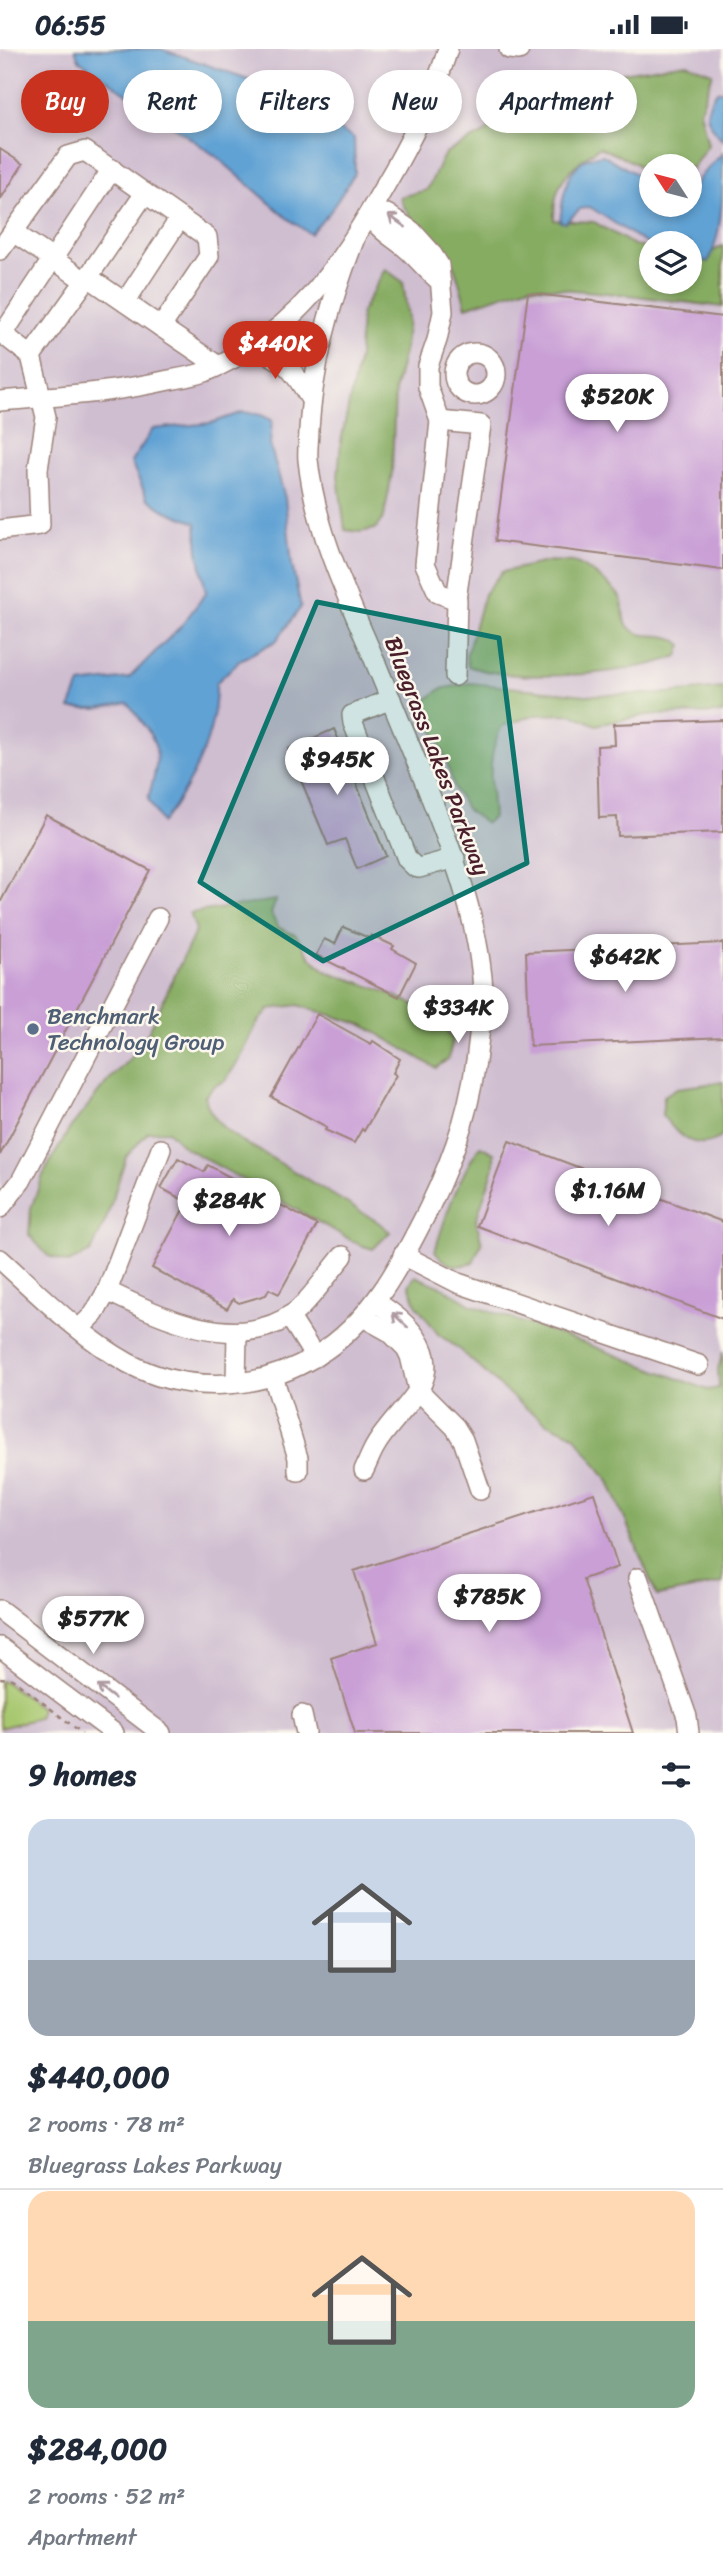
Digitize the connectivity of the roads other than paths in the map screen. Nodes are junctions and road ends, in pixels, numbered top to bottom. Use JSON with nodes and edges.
{"nodes":[{"id":1,"x":448,"y":49,"type":"edge"},
{"id":2,"x":509,"y":49,"type":"edge"},
{"id":3,"x":519,"y":50,"type":"edge"},
{"id":4,"x":112,"y":169,"type":"junction"},
{"id":5,"x":145,"y":193,"type":"junction"},
{"id":6,"x":370,"y":214,"type":"junction"},
{"id":7,"x":180,"y":218,"type":"junction"},
{"id":8,"x":13,"y":232,"type":"junction"},
{"id":9,"x":355,"y":238,"type":"junction"},
{"id":10,"x":0,"y":250,"type":"edge"},
{"id":11,"x":52,"y":258,"type":"junction"},
{"id":12,"x":87,"y":279,"type":"junction"},
{"id":13,"x":125,"y":302,"type":"junction"},
{"id":14,"x":161,"y":327,"type":"junction"},
{"id":15,"x":1,"y":333,"type":"edge"},
{"id":16,"x":253,"y":347,"type":"junction"},
{"id":17,"x":32,"y":356,"type":"junction"},
{"id":18,"x":217,"y":365,"type":"junction"},
{"id":19,"x":428,"y":366,"type":"junction"},
{"id":20,"x":453,"y":374,"type":"junction"},
{"id":21,"x":480,"y":395,"type":"junction"},
{"id":22,"x":41,"y":398,"type":"junction"},
{"id":23,"x":311,"y":400,"type":"junction"},
{"id":24,"x":0,"y":401,"type":"edge"},
{"id":25,"x":440,"y":421,"type":"junction"},
{"id":26,"x":481,"y":425,"type":"junction"},
{"id":27,"x":0,"y":530,"type":"edge"},
{"id":28,"x":456,"y":600,"type":"junction"},
{"id":29,"x":455,"y":676,"type":"dead end"},
{"id":30,"x":391,"y":699,"type":"junction"},
{"id":31,"x":455,"y":858,"type":"junction"},
{"id":32,"x":158,"y":918,"type":"dead end"},
{"id":33,"x":161,"y":1149,"type":"dead end"},
{"id":34,"x":0,"y":1208,"type":"edge"},
{"id":35,"x":403,"y":1255,"type":"junction"},
{"id":36,"x":343,"y":1256,"type":"dead end"},
{"id":37,"x":0,"y":1259,"type":"edge"},
{"id":38,"x":107,"y":1291,"type":"junction"},
{"id":39,"x":376,"y":1302,"type":"junction"},
{"id":40,"x":289,"y":1316,"type":"junction"},
{"id":41,"x":363,"y":1317,"type":"junction"},
{"id":42,"x":80,"y":1328,"type":"junction"},
{"id":43,"x":237,"y":1333,"type":"junction"},
{"id":44,"x":315,"y":1357,"type":"junction"},
{"id":45,"x":699,"y":1365,"type":"dead end"},
{"id":46,"x":273,"y":1376,"type":"junction"},
{"id":47,"x":236,"y":1384,"type":"junction"},
{"id":48,"x":418,"y":1390,"type":"junction"},
{"id":49,"x":364,"y":1470,"type":"dead end"},
{"id":50,"x":298,"y":1471,"type":"dead end"},
{"id":51,"x":480,"y":1490,"type":"dead end"},
{"id":52,"x":638,"y":1578,"type":"dead end"},
{"id":53,"x":0,"y":1610,"type":"edge"},
{"id":54,"x":0,"y":1647,"type":"edge"},
{"id":55,"x":114,"y":1733,"type":"edge"},
{"id":56,"x":161,"y":1733,"type":"edge"},
{"id":57,"x":689,"y":1733,"type":"edge"}],
"edges":[{"from":1,"to":6,"type":"street","name":"Bluegrass Lakes Parkway"},
{"from":2,"to":3,"type":"street"},
{"from":4,"to":5,"type":"street"},
{"from":4,"to":8,"type":"street"},
{"from":4,"to":11,"type":"street"},
{"from":5,"to":7,"type":"street"},
{"from":5,"to":12,"type":"street"},
{"from":6,"to":9,"type":"street","name":"Bluegrass Lakes Parkway"},
{"from":6,"to":19,"type":"street"},
{"from":7,"to":13,"type":"street"},
{"from":7,"to":14,"type":"street"},
{"from":8,"to":10,"type":"street"},
{"from":8,"to":11,"type":"street"},
{"from":9,"to":16,"type":"street","name":"Bluegrass Lakes Parkway"},
{"from":9,"to":23,"type":"street","name":"Bluegrass Lakes Parkway"},
{"from":11,"to":12,"type":"street"},
{"from":11,"to":15,"type":"street"},
{"from":12,"to":13,"type":"street"},
{"from":12,"to":17,"type":"street"},
{"from":13,"to":14,"type":"street"},
{"from":14,"to":18,"type":"street"},
{"from":15,"to":17,"type":"street"},
{"from":16,"to":18,"type":"street","name":"Bluegrass Lakes Parkway"},
{"from":16,"to":23,"type":"street"},
{"from":17,"to":22,"type":"street"},
{"from":18,"to":22,"type":"street","name":"Bluegrass Lakes Parkway"},
{"from":19,"to":20,"type":"street"},
{"from":19,"to":25,"type":"street"},
{"from":20,"to":21,"type":"street"},
{"from":20,"to":21,"type":"street"},
{"from":21,"to":26,"type":"street"},
{"from":22,"to":24,"type":"street","name":"Bluegrass Lakes Parkway"},
{"from":22,"to":27,"type":"street"},
{"from":23,"to":30,"type":"street","name":"Bluegrass Lakes Parkway"},
{"from":25,"to":26,"type":"street"},
{"from":25,"to":28,"type":"street"},
{"from":26,"to":28,"type":"street"},
{"from":28,"to":29,"type":"street"},
{"from":30,"to":31,"type":"street","name":"Bluegrass Lakes Parkway"},
{"from":30,"to":31,"type":"street"},
{"from":31,"to":35,"type":"street","name":"Bluegrass Lakes Parkway"},
{"from":32,"to":34,"type":"street"},
{"from":33,"to":38,"type":"street"},
{"from":35,"to":39,"type":"street","name":"Bluegrass Lakes Parkway"},
{"from":35,"to":45,"type":"street"},
{"from":36,"to":40,"type":"street"},
{"from":37,"to":42,"type":"street","name":"Bluegrass Lakes Parkway"},
{"from":38,"to":42,"type":"street"},
{"from":38,"to":43,"type":"street"},
{"from":39,"to":41,"type":"street","name":"Bluegrass Lakes Parkway"},
{"from":48,"to":39,"type":"street","one_way":true},
{"from":40,"to":43,"type":"street"},
{"from":40,"to":44,"type":"street"},
{"from":41,"to":44,"type":"street","name":"Bluegrass Lakes Parkway"},
{"from":41,"to":48,"type":"street"},
{"from":42,"to":47,"type":"street","name":"Bluegrass Lakes Parkway"},
{"from":43,"to":47,"type":"street"},
{"from":44,"to":46,"type":"street","name":"Bluegrass Lakes Parkway"},
{"from":46,"to":47,"type":"street","name":"Bluegrass Lakes Parkway"},
{"from":46,"to":50,"type":"street"},
{"from":48,"to":49,"type":"street"},
{"from":48,"to":51,"type":"street"},
{"from":52,"to":57,"type":"street"},
{"from":56,"to":53,"type":"street","one_way":true},
{"from":54,"to":55,"type":"street"}]}
